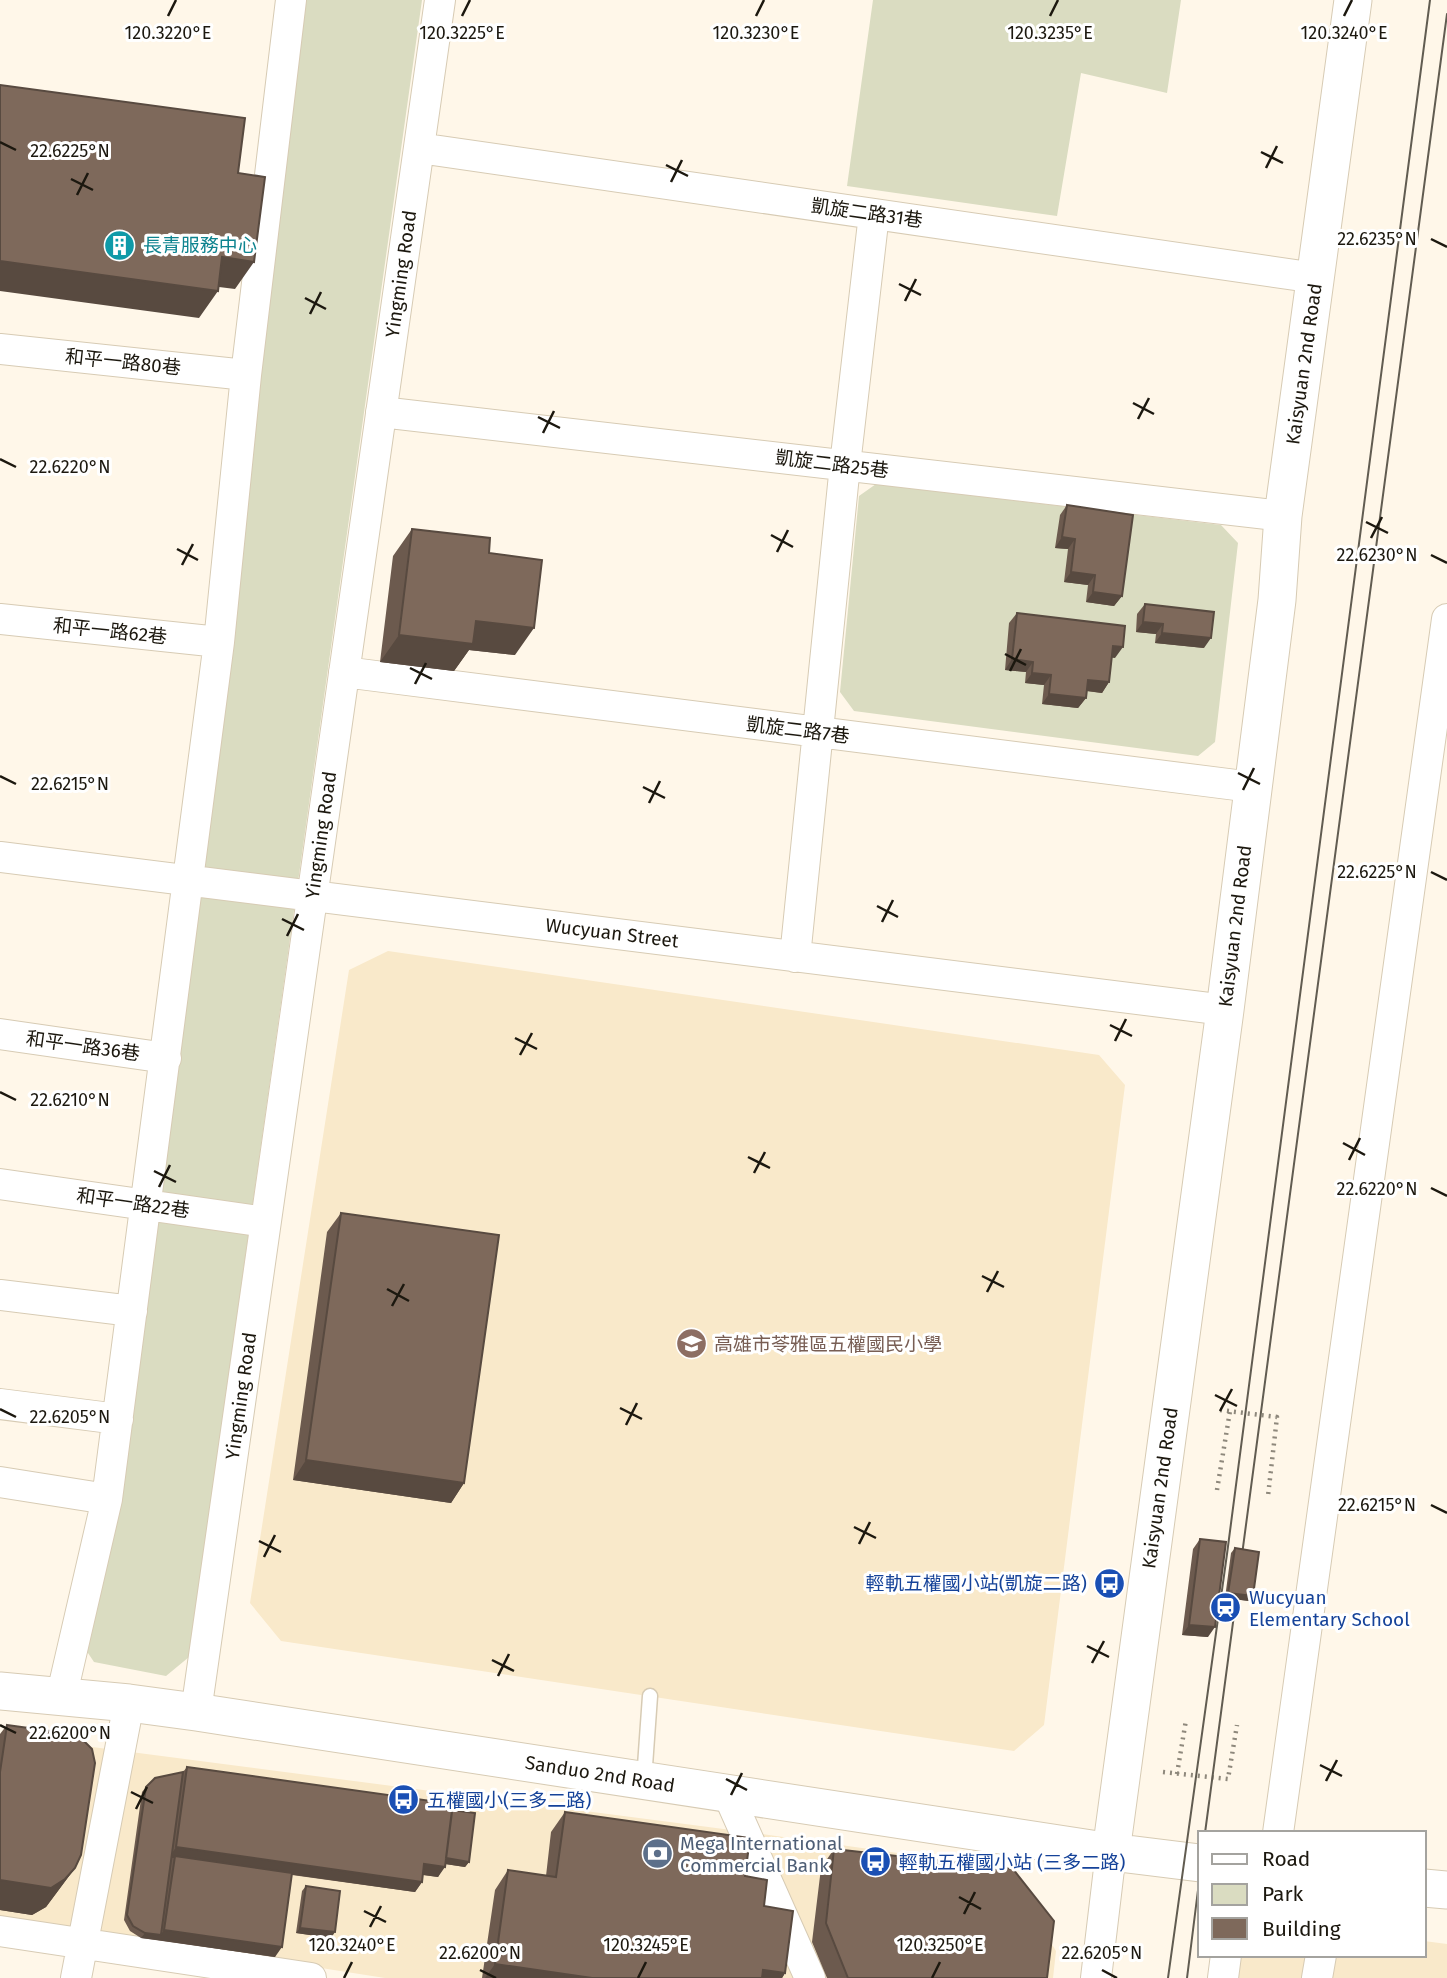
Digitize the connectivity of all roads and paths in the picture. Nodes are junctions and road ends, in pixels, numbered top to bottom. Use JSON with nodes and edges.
{"nodes":[{"id":1,"x":291,"y":0,"type":"edge"},
{"id":2,"x":440,"y":0,"type":"edge"},
{"id":3,"x":1353,"y":0,"type":"edge"},
{"id":4,"x":419,"y":148,"type":"junction"},
{"id":5,"x":874,"y":214,"type":"junction"},
{"id":6,"x":1316,"y":278,"type":"junction"},
{"id":7,"x":0,"y":349,"type":"edge"},
{"id":8,"x":246,"y":375,"type":"junction"},
{"id":9,"x":381,"y":412,"type":"junction"},
{"id":10,"x":845,"y":465,"type":"junction"},
{"id":11,"x":1283,"y":516,"type":"junction"},
{"id":12,"x":0,"y":619,"type":"edge"},
{"id":13,"x":1447,"y":619,"type":"edge"},
{"id":14,"x":219,"y":642,"type":"junction"},
{"id":15,"x":344,"y":672,"type":"junction"},
{"id":16,"x":819,"y":732,"type":"junction"},
{"id":17,"x":1252,"y":787,"type":"junction"},
{"id":18,"x":0,"y":857,"type":"edge"},
{"id":19,"x":187,"y":880,"type":"junction"},
{"id":20,"x":312,"y":895,"type":"junction"},
{"id":21,"x":795,"y":957,"type":"junction"},
{"id":22,"x":1225,"y":1010,"type":"junction"},
{"id":23,"x":0,"y":1034,"type":"edge"},
{"id":24,"x":166,"y":1058,"type":"junction"},
{"id":25,"x":0,"y":1184,"type":"edge"},
{"id":26,"x":146,"y":1205,"type":"junction"},
{"id":27,"x":265,"y":1222,"type":"junction"},
{"id":28,"x":0,"y":1295,"type":"edge"},
{"id":29,"x":132,"y":1311,"type":"junction"},
{"id":30,"x":0,"y":1404,"type":"edge"},
{"id":31,"x":1220,"y":1410,"type":"dead end"},
{"id":32,"x":1230,"y":1411,"type":"junction"},
{"id":33,"x":118,"y":1419,"type":"junction"},
{"id":34,"x":0,"y":1482,"type":"edge"},
{"id":35,"x":1217,"y":1490,"type":"dead end"},
{"id":36,"x":1268,"y":1496,"type":"dead end"},
{"id":37,"x":107,"y":1499,"type":"junction"},
{"id":38,"x":0,"y":1690,"type":"edge"},
{"id":39,"x":650,"y":1696,"type":"dead end"},
{"id":40,"x":61,"y":1698,"type":"junction"},
{"id":41,"x":129,"y":1703,"type":"junction"},
{"id":42,"x":196,"y":1712,"type":"junction"},
{"id":43,"x":1186,"y":1720,"type":"dead end"},
{"id":44,"x":1237,"y":1725,"type":"dead end"},
{"id":45,"x":1163,"y":1772,"type":"dead end"},
{"id":46,"x":1177,"y":1774,"type":"junction"},
{"id":47,"x":643,"y":1781,"type":"junction"},
{"id":48,"x":728,"y":1794,"type":"junction"},
{"id":49,"x":1278,"y":1831,"type":"edge"},
{"id":50,"x":1111,"y":1852,"type":"junction"},
{"id":51,"x":1198,"y":1863,"type":"edge"},
{"id":52,"x":1426,"y":1888,"type":"edge"},
{"id":53,"x":1447,"y":1890,"type":"edge"},
{"id":54,"x":0,"y":1931,"type":"edge"},
{"id":55,"x":83,"y":1945,"type":"junction"},
{"id":56,"x":1226,"y":1957,"type":"edge"},
{"id":57,"x":1321,"y":1957,"type":"edge"},
{"id":58,"x":76,"y":1978,"type":"edge"},
{"id":59,"x":311,"y":1978,"type":"edge"},
{"id":60,"x":810,"y":1978,"type":"edge"},
{"id":61,"x":1096,"y":1978,"type":"edge"},
{"id":62,"x":1223,"y":1978,"type":"edge"},
{"id":63,"x":1317,"y":1978,"type":"edge"}],
"edges":[{"from":1,"to":8,"type":"street"},
{"from":2,"to":4,"type":"street","name":"Yingming Road"},
{"from":3,"to":6,"type":"street","name":"Kaisyuan 2nd Road"},
{"from":4,"to":5,"type":"street","name":"凱旋二路31巷"},
{"from":4,"to":9,"type":"street","name":"Yingming Road"},
{"from":5,"to":6,"type":"street","name":"凱旋二路31巷"},
{"from":5,"to":10,"type":"street"},
{"from":6,"to":11,"type":"street","name":"Kaisyuan 2nd Road"},
{"from":7,"to":8,"type":"street","name":"和平一路80巷"},
{"from":8,"to":14,"type":"street"},
{"from":9,"to":10,"type":"street","name":"凱旋二路25巷"},
{"from":9,"to":15,"type":"street","name":"Yingming Road"},
{"from":10,"to":11,"type":"street","name":"凱旋二路25巷"},
{"from":10,"to":16,"type":"street"},
{"from":11,"to":17,"type":"street","name":"Kaisyuan 2nd Road"},
{"from":12,"to":14,"type":"street","name":"和平一路62巷"},
{"from":13,"to":49,"type":"street"},
{"from":14,"to":19,"type":"street"},
{"from":15,"to":16,"type":"street","name":"凱旋二路7巷"},
{"from":15,"to":20,"type":"street","name":"Yingming Road"},
{"from":16,"to":17,"type":"street","name":"凱旋二路7巷"},
{"from":16,"to":21,"type":"street"},
{"from":17,"to":22,"type":"street","name":"Kaisyuan 2nd Road"},
{"from":18,"to":19,"type":"street","name":"Wucyuan Street"},
{"from":19,"to":20,"type":"street","name":"Wucyuan Street"},
{"from":19,"to":24,"type":"street"},
{"from":20,"to":21,"type":"street","name":"Wucyuan Street"},
{"from":20,"to":27,"type":"street","name":"Yingming Road"},
{"from":21,"to":22,"type":"street","name":"Wucyuan Street"},
{"from":22,"to":50,"type":"street","name":"Kaisyuan 2nd Road"},
{"from":23,"to":24,"type":"street","name":"和平一路36巷"},
{"from":24,"to":26,"type":"street"},
{"from":25,"to":26,"type":"street","name":"和平一路22巷"},
{"from":26,"to":27,"type":"street","name":"和平一路22巷"},
{"from":26,"to":29,"type":"street"},
{"from":27,"to":42,"type":"street","name":"Yingming Road"},
{"from":28,"to":29,"type":"street"},
{"from":29,"to":33,"type":"street"},
{"from":30,"to":33,"type":"street"},
{"from":31,"to":32,"type":"path"},
{"from":32,"to":35,"type":"path"},
{"from":32,"to":36,"type":"path"},
{"from":33,"to":37,"type":"street"},
{"from":34,"to":37,"type":"street"},
{"from":37,"to":40,"type":"street"},
{"from":38,"to":40,"type":"street","name":"Sanduo 2nd Road"},
{"from":39,"to":47,"type":"lane"},
{"from":40,"to":41,"type":"street","name":"Sanduo 2nd Road"},
{"from":41,"to":42,"type":"street","name":"Sanduo 2nd Road"},
{"from":41,"to":55,"type":"street"},
{"from":42,"to":47,"type":"street","name":"Sanduo 2nd Road"},
{"from":43,"to":46,"type":"path"},
{"from":44,"to":46,"type":"path"},
{"from":45,"to":46,"type":"path"},
{"from":47,"to":48,"type":"street","name":"Sanduo 2nd Road"},
{"from":48,"to":50,"type":"street","name":"Sanduo 2nd Road"},
{"from":48,"to":60,"type":"street"},
{"from":50,"to":51,"type":"street","name":"Sanduo 2nd Road"},
{"from":50,"to":61,"type":"street"},
{"from":52,"to":53,"type":"street"},
{"from":54,"to":55,"type":"street"},
{"from":55,"to":58,"type":"street"},
{"from":55,"to":59,"type":"street"},
{"from":56,"to":62,"type":"street"},
{"from":57,"to":63,"type":"street"}]}
